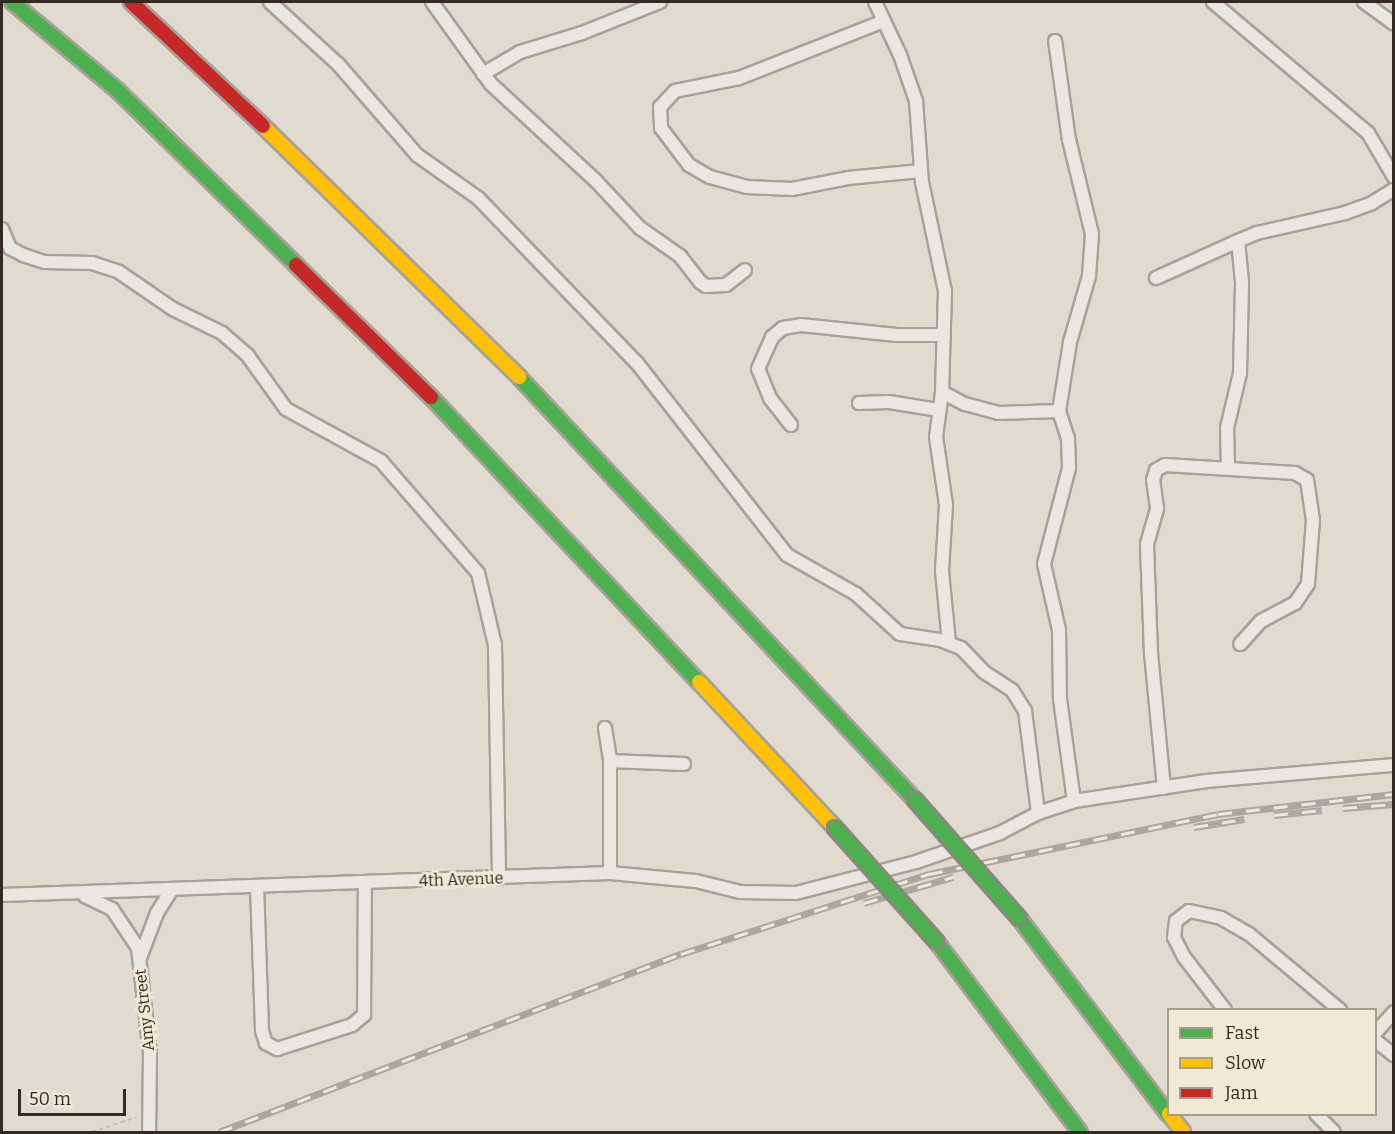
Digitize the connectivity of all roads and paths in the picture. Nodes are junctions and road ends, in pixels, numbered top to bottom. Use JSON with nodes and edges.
{"nodes":[{"id":1,"x":12,"y":2,"type":"edge"},
{"id":2,"x":131,"y":2,"type":"edge"},
{"id":3,"x":270,"y":2,"type":"edge"},
{"id":4,"x":432,"y":2,"type":"edge"},
{"id":5,"x":660,"y":2,"type":"edge"},
{"id":6,"x":875,"y":2,"type":"edge"},
{"id":7,"x":1213,"y":2,"type":"edge"},
{"id":8,"x":1364,"y":2,"type":"edge"},
{"id":9,"x":884,"y":21,"type":"junction"},
{"id":10,"x":1394,"y":24,"type":"edge"},
{"id":11,"x":1055,"y":41,"type":"dead end"},
{"id":12,"x":483,"y":74,"type":"junction"},
{"id":13,"x":921,"y":171,"type":"junction"},
{"id":14,"x":1394,"y":177,"type":"edge"},
{"id":15,"x":1394,"y":189,"type":"edge"},
{"id":16,"x":2,"y":229,"type":"edge"},
{"id":17,"x":1238,"y":241,"type":"junction"},
{"id":18,"x":745,"y":270,"type":"dead end"},
{"id":19,"x":1156,"y":278,"type":"dead end"},
{"id":20,"x":944,"y":335,"type":"junction"},
{"id":21,"x":942,"y":392,"type":"junction"},
{"id":22,"x":859,"y":403,"type":"dead end"},
{"id":23,"x":939,"y":410,"type":"junction"},
{"id":24,"x":1059,"y":411,"type":"junction"},
{"id":25,"x":791,"y":425,"type":"dead end"},
{"id":26,"x":1228,"y":468,"type":"junction"},
{"id":27,"x":949,"y":643,"type":"junction"},
{"id":28,"x":1240,"y":644,"type":"dead end"},
{"id":29,"x":605,"y":728,"type":"dead end"},
{"id":30,"x":610,"y":761,"type":"junction"},
{"id":31,"x":684,"y":764,"type":"dead end"},
{"id":32,"x":1394,"y":765,"type":"edge"},
{"id":33,"x":1164,"y":788,"type":"junction"},
{"id":34,"x":1074,"y":801,"type":"junction"},
{"id":35,"x":1038,"y":813,"type":"junction"},
{"id":36,"x":610,"y":873,"type":"junction"},
{"id":37,"x":499,"y":879,"type":"junction"},
{"id":38,"x":365,"y":883,"type":"junction"},
{"id":39,"x":257,"y":886,"type":"junction"},
{"id":40,"x":172,"y":889,"type":"junction"},
{"id":41,"x":78,"y":893,"type":"junction"},
{"id":42,"x":2,"y":895,"type":"edge"},
{"id":43,"x":140,"y":959,"type":"junction"},
{"id":44,"x":1223,"y":1008,"type":"edge"},
{"id":45,"x":1338,"y":1008,"type":"edge"},
{"id":46,"x":1394,"y":1012,"type":"edge"},
{"id":47,"x":1377,"y":1031,"type":"edge"},
{"id":48,"x":1377,"y":1042,"type":"edge"},
{"id":49,"x":1394,"y":1055,"type":"edge"},
{"id":50,"x":150,"y":1106,"type":"junction"},
{"id":51,"x":1167,"y":1111,"type":"edge"},
{"id":52,"x":1171,"y":1116,"type":"edge"},
{"id":53,"x":1318,"y":1116,"type":"edge"},
{"id":54,"x":149,"y":1126,"type":"edge"},
{"id":55,"x":92,"y":1132,"type":"edge"},
{"id":56,"x":1080,"y":1132,"type":"edge"},
{"id":57,"x":1183,"y":1132,"type":"edge"},
{"id":58,"x":1334,"y":1132,"type":"edge"}],
"edges":[{"from":1,"to":56,"type":"highway","bridge":true},
{"from":2,"to":51,"type":"highway","bridge":true},
{"from":3,"to":27,"type":"street"},
{"from":4,"to":12,"type":"street"},
{"from":5,"to":12,"type":"street"},
{"from":6,"to":9,"type":"street"},
{"from":7,"to":14,"type":"street"},
{"from":8,"to":10,"type":"street"},
{"from":9,"to":13,"type":"street"},
{"from":9,"to":13,"type":"street"},
{"from":11,"to":24,"type":"street"},
{"from":12,"to":18,"type":"street"},
{"from":13,"to":20,"type":"street"},
{"from":15,"to":17,"type":"street"},
{"from":16,"to":37,"type":"street"},
{"from":17,"to":19,"type":"street"},
{"from":17,"to":26,"type":"street"},
{"from":20,"to":21,"type":"street"},
{"from":20,"to":25,"type":"street"},
{"from":21,"to":23,"type":"street"},
{"from":21,"to":24,"type":"street"},
{"from":22,"to":23,"type":"street"},
{"from":23,"to":27,"type":"street"},
{"from":24,"to":34,"type":"street"},
{"from":26,"to":28,"type":"street"},
{"from":26,"to":33,"type":"street"},
{"from":27,"to":35,"type":"street"},
{"from":29,"to":30,"type":"street"},
{"from":30,"to":31,"type":"street"},
{"from":30,"to":36,"type":"street"},
{"from":32,"to":33,"type":"street","name":"4th Avenue"},
{"from":33,"to":34,"type":"street","name":"4th Avenue"},
{"from":34,"to":35,"type":"street","name":"4th Avenue"},
{"from":35,"to":36,"type":"street","name":"4th Avenue"},
{"from":36,"to":37,"type":"street","name":"4th Avenue"},
{"from":37,"to":38,"type":"street","name":"4th Avenue"},
{"from":38,"to":39,"type":"street","name":"4th Avenue"},
{"from":38,"to":39,"type":"street"},
{"from":39,"to":40,"type":"street","name":"4th Avenue"},
{"from":40,"to":41,"type":"street","name":"4th Avenue"},
{"from":40,"to":43,"type":"street","name":"Amy Street"},
{"from":41,"to":42,"type":"street","name":"4th Avenue"},
{"from":41,"to":43,"type":"street","name":"Amy Street"},
{"from":43,"to":50,"type":"street","name":"Amy Street"},
{"from":44,"to":45,"type":"street"},
{"from":46,"to":47,"type":"street"},
{"from":48,"to":49,"type":"street"},
{"from":50,"to":54,"type":"street","name":"Amy Street"},
{"from":50,"to":55,"type":"path"},
{"from":52,"to":57,"type":"highway"},
{"from":53,"to":58,"type":"street"}]}
